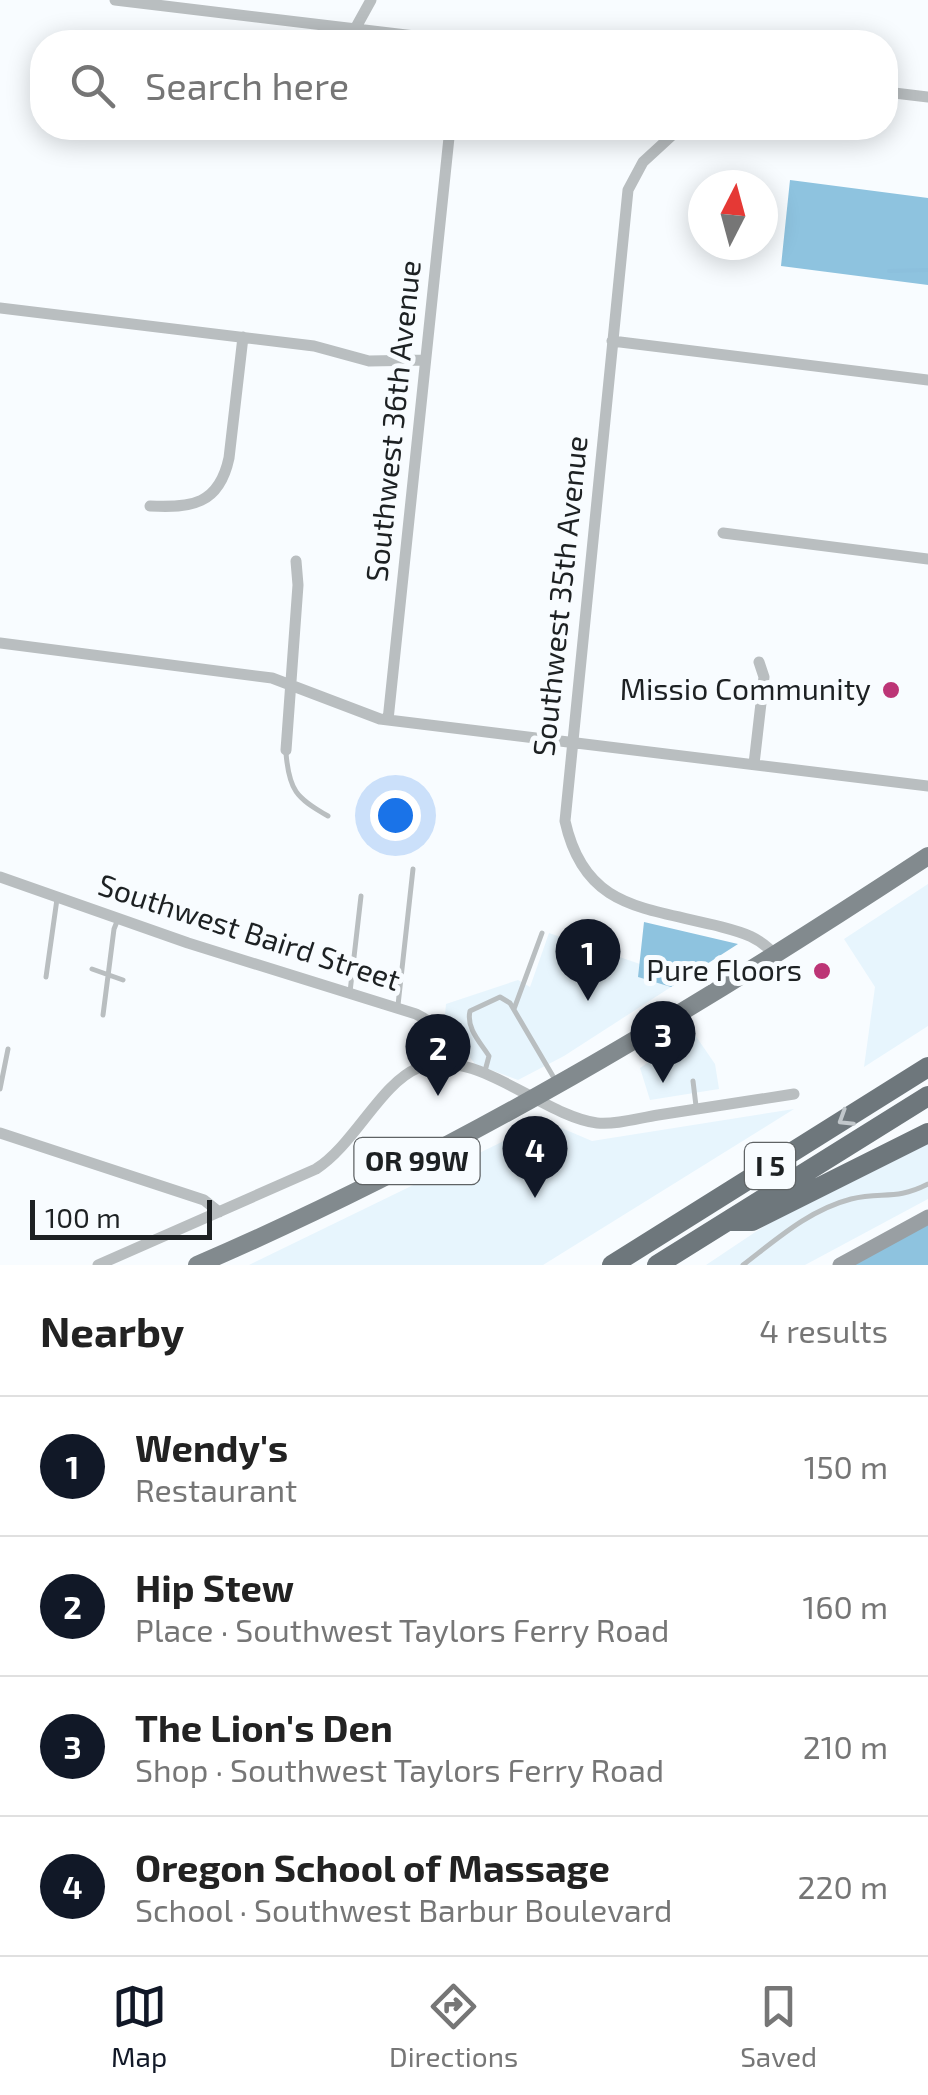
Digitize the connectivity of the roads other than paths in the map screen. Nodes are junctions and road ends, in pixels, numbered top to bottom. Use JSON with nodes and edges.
{"nodes":[{"id":1,"x":115,"y":0,"type":"edge"},
{"id":2,"x":371,"y":0,"type":"edge"},
{"id":3,"x":355,"y":28,"type":"junction"},
{"id":4,"x":370,"y":30,"type":"edge"},
{"id":5,"x":898,"y":94,"type":"edge"},
{"id":6,"x":928,"y":98,"type":"edge"},
{"id":7,"x":449,"y":140,"type":"edge"},
{"id":8,"x":667,"y":140,"type":"edge"},
{"id":9,"x":0,"y":308,"type":"edge"},
{"id":10,"x":242,"y":338,"type":"junction"},
{"id":11,"x":612,"y":342,"type":"junction"},
{"id":12,"x":424,"y":360,"type":"junction"},
{"id":13,"x":928,"y":380,"type":"edge"},
{"id":14,"x":150,"y":506,"type":"dead end"},
{"id":15,"x":723,"y":533,"type":"dead end"},
{"id":16,"x":928,"y":559,"type":"edge"},
{"id":17,"x":296,"y":561,"type":"dead end"},
{"id":18,"x":0,"y":643,"type":"edge"},
{"id":19,"x":759,"y":662,"type":"dead end"},
{"id":20,"x":290,"y":684,"type":"junction"},
{"id":21,"x":388,"y":720,"type":"junction"},
{"id":22,"x":571,"y":742,"type":"junction"},
{"id":23,"x":286,"y":750,"type":"joint"},
{"id":24,"x":754,"y":764,"type":"junction"},
{"id":25,"x":928,"y":786,"type":"edge"},
{"id":26,"x":328,"y":816,"type":"dead end"},
{"id":27,"x":928,"y":856,"type":"edge"},
{"id":28,"x":412,"y":869,"type":"dead end"},
{"id":29,"x":0,"y":877,"type":"edge"},
{"id":30,"x":58,"y":896,"type":"junction"},
{"id":31,"x":361,"y":896,"type":"dead end"},
{"id":32,"x":119,"y":917,"type":"junction"},
{"id":33,"x":542,"y":932,"type":"dead end"},
{"id":34,"x":776,"y":956,"type":"junction"},
{"id":35,"x":92,"y":969,"type":"dead end"},
{"id":36,"x":108,"y":975,"type":"junction"},
{"id":37,"x":46,"y":978,"type":"dead end"},
{"id":38,"x":123,"y":980,"type":"dead end"},
{"id":39,"x":350,"y":992,"type":"junction"},
{"id":40,"x":512,"y":1006,"type":"junction"},
{"id":41,"x":398,"y":1008,"type":"junction"},
{"id":42,"x":103,"y":1015,"type":"dead end"},
{"id":43,"x":651,"y":1032,"type":"junction"},
{"id":44,"x":8,"y":1049,"type":"dead end"},
{"id":45,"x":666,"y":1056,"type":"dead end"},
{"id":46,"x":458,"y":1066,"type":"junction"},
{"id":47,"x":928,"y":1067,"type":"edge"},
{"id":48,"x":485,"y":1074,"type":"junction"},
{"id":49,"x":693,"y":1082,"type":"dead end"},
{"id":50,"x":558,"y":1085,"type":"junction"},
{"id":51,"x":0,"y":1090,"type":"edge"},
{"id":52,"x":794,"y":1094,"type":"dead end"},
{"id":53,"x":928,"y":1096,"type":"edge"},
{"id":54,"x":535,"y":1098,"type":"junction"},
{"id":55,"x":697,"y":1109,"type":"junction"},
{"id":56,"x":0,"y":1132,"type":"edge"},
{"id":57,"x":928,"y":1134,"type":"edge"},
{"id":58,"x":928,"y":1184,"type":"edge"},
{"id":59,"x":218,"y":1212,"type":"junction"},
{"id":60,"x":928,"y":1217,"type":"edge"},
{"id":61,"x":728,"y":1220,"type":"junction"},
{"id":62,"x":98,"y":1265,"type":"edge"},
{"id":63,"x":196,"y":1265,"type":"edge"},
{"id":64,"x":612,"y":1265,"type":"edge"},
{"id":65,"x":657,"y":1265,"type":"edge"},
{"id":66,"x":743,"y":1265,"type":"edge"},
{"id":67,"x":840,"y":1265,"type":"edge"}],
"edges":[{"from":1,"to":3,"type":"street"},
{"from":2,"to":3,"type":"street"},
{"from":3,"to":4,"type":"street"},
{"from":5,"to":6,"type":"street"},
{"from":7,"to":12,"type":"street","name":"Southwest 36th Avenue"},
{"from":8,"to":11,"type":"street","name":"Southwest 35th Avenue"},
{"from":9,"to":10,"type":"street"},
{"from":10,"to":12,"type":"street"},
{"from":10,"to":14,"type":"street"},
{"from":11,"to":13,"type":"street"},
{"from":11,"to":22,"type":"street","name":"Southwest 35th Avenue"},
{"from":12,"to":21,"type":"street","name":"Southwest 36th Avenue"},
{"from":15,"to":16,"type":"street"},
{"from":17,"to":20,"type":"street"},
{"from":18,"to":20,"type":"street"},
{"from":19,"to":24,"type":"street"},
{"from":20,"to":21,"type":"street"},
{"from":20,"to":23,"type":"street"},
{"from":21,"to":22,"type":"street"},
{"from":22,"to":24,"type":"street"},
{"from":22,"to":34,"type":"street","name":"Southwest 35th Avenue"},
{"from":23,"to":26,"type":"lane"},
{"from":24,"to":25,"type":"street"},
{"from":27,"to":34,"type":"main road","number":"OR 99W"},
{"from":28,"to":41,"type":"lane"},
{"from":29,"to":30,"type":"street","name":"Southwest Baird Street"},
{"from":30,"to":32,"type":"street","name":"Southwest Baird Street"},
{"from":30,"to":37,"type":"lane"},
{"from":31,"to":39,"type":"lane"},
{"from":32,"to":36,"type":"lane"},
{"from":32,"to":39,"type":"street","name":"Southwest Baird Street"},
{"from":33,"to":40,"type":"lane"},
{"from":34,"to":43,"type":"main road","number":"OR 99W"},
{"from":35,"to":36,"type":"lane"},
{"from":36,"to":38,"type":"lane"},
{"from":36,"to":42,"type":"lane"},
{"from":39,"to":41,"type":"street","name":"Southwest Baird Street"},
{"from":40,"to":48,"type":"lane"},
{"from":40,"to":50,"type":"lane"},
{"from":41,"to":46,"type":"street","name":"Southwest Baird Street"},
{"from":43,"to":45,"type":"lane"},
{"from":43,"to":50,"type":"main road","number":"OR 99W"},
{"from":44,"to":51,"type":"lane"},
{"from":46,"to":48,"type":"street"},
{"from":46,"to":59,"type":"street"},
{"from":47,"to":64,"type":"highway","number":"I 5","one_way":true},
{"from":48,"to":54,"type":"street"},
{"from":49,"to":55,"type":"lane"},
{"from":50,"to":54,"type":"main road","number":"OR 99W"},
{"from":52,"to":55,"type":"street"},
{"from":53,"to":61,"type":"highway","number":"I 5"},
{"from":54,"to":55,"type":"street"},
{"from":54,"to":63,"type":"main road","number":"OR 99W"},
{"from":56,"to":59,"type":"street"},
{"from":57,"to":61,"type":"highway"},
{"from":58,"to":66,"type":"lane"},
{"from":59,"to":62,"type":"street"},
{"from":60,"to":67,"type":"street"},
{"from":61,"to":65,"type":"highway","number":"I 5"}]}
